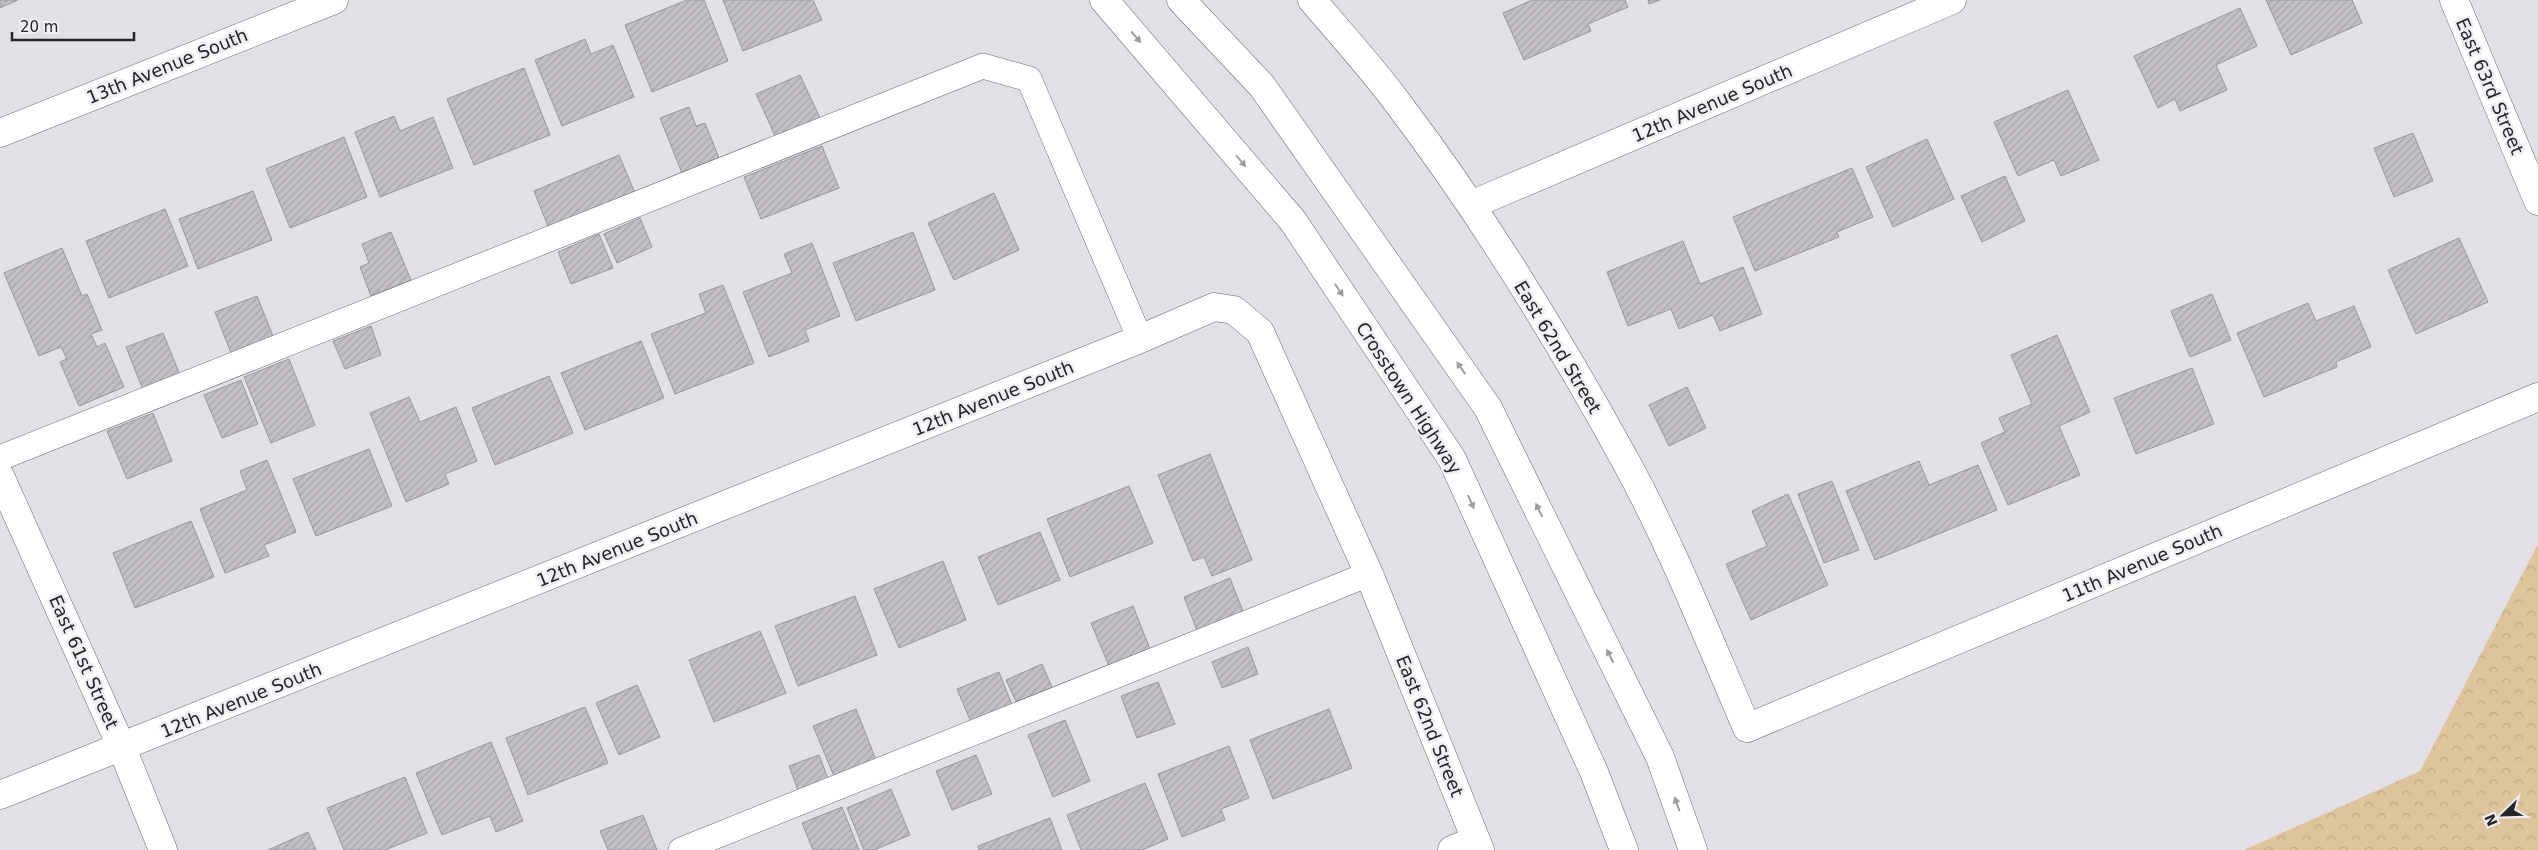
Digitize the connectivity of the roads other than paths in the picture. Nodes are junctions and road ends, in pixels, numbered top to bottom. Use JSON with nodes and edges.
{"nodes":[{"id":1,"x":334,"y":0,"type":"edge"},
{"id":2,"x":1104,"y":0,"type":"edge"},
{"id":3,"x":1181,"y":0,"type":"edge"},
{"id":4,"x":1312,"y":0,"type":"edge"},
{"id":5,"x":1952,"y":0,"type":"edge"},
{"id":6,"x":2454,"y":0,"type":"edge"},
{"id":7,"x":0,"y":132,"type":"edge"},
{"id":8,"x":2538,"y":201,"type":"edge"},
{"id":9,"x":1471,"y":205,"type":"junction"},
{"id":10,"x":1234,"y":310,"type":"joint"},
{"id":11,"x":1140,"y":339,"type":"junction"},
{"id":12,"x":2538,"y":397,"type":"edge"},
{"id":13,"x":0,"y":458,"type":"edge"},
{"id":14,"x":0,"y":476,"type":"edge"},
{"id":15,"x":1369,"y":574,"type":"junction"},
{"id":16,"x":1747,"y":728,"type":"joint"},
{"id":17,"x":122,"y":748,"type":"junction"},
{"id":18,"x":0,"y":796,"type":"edge"},
{"id":19,"x":1469,"y":847,"type":"edge"},
{"id":20,"x":163,"y":850,"type":"edge"},
{"id":21,"x":681,"y":850,"type":"edge"},
{"id":22,"x":1624,"y":850,"type":"edge"},
{"id":23,"x":1693,"y":850,"type":"edge"}],
"edges":[{"from":1,"to":7,"type":"main road","name":"13th Avenue South"},
{"from":2,"to":22,"type":"main road","name":"Crosstown Highway","one_way":true},
{"from":23,"to":3,"type":"main road","one_way":true},
{"from":4,"to":9,"type":"main road","name":"East 62nd Street"},
{"from":5,"to":9,"type":"main road","name":"12th Avenue South"},
{"from":6,"to":8,"type":"main road","name":"East 63rd Street"},
{"from":9,"to":16,"type":"main road","name":"East 62nd Street"},
{"from":10,"to":11,"type":"main road","name":"12th Avenue South"},
{"from":10,"to":15,"type":"main road","name":"East 62nd Street"},
{"from":11,"to":13,"type":"lane"},
{"from":11,"to":17,"type":"main road","name":"12th Avenue South"},
{"from":12,"to":16,"type":"main road","name":"11th Avenue South"},
{"from":14,"to":17,"type":"main road","name":"East 61st Street"},
{"from":15,"to":19,"type":"main road","name":"East 62nd Street"},
{"from":15,"to":21,"type":"lane"},
{"from":17,"to":18,"type":"main road","name":"12th Avenue South"},
{"from":17,"to":20,"type":"main road","name":"East 61st Street"}]}
